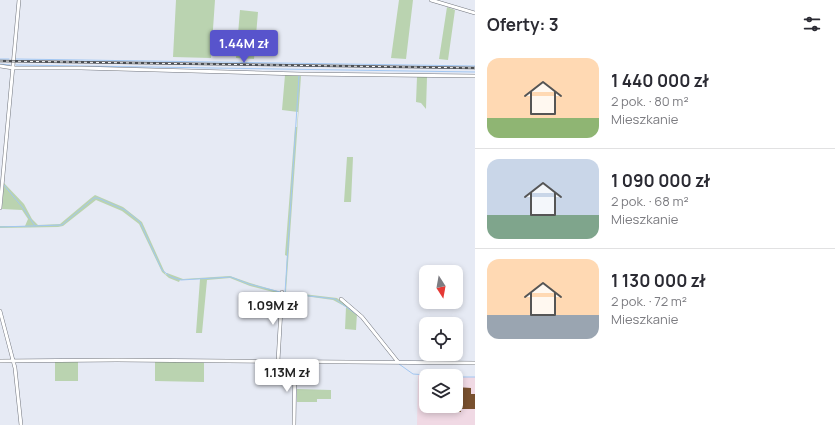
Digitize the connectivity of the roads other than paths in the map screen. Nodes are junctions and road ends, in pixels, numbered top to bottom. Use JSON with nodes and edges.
{"nodes":[{"id":1,"x":19,"y":0,"type":"edge"},
{"id":2,"x":431,"y":0,"type":"edge"},
{"id":3,"x":475,"y":13,"type":"edge"},
{"id":4,"x":0,"y":66,"type":"edge"},
{"id":5,"x":13,"y":68,"type":"junction"},
{"id":6,"x":475,"y":76,"type":"edge"},
{"id":7,"x":0,"y":208,"type":"edge"},
{"id":8,"x":282,"y":292,"type":"dead end"},
{"id":9,"x":341,"y":299,"type":"dead end"},
{"id":10,"x":0,"y":311,"type":"edge"},
{"id":11,"x":14,"y":360,"type":"junction"},
{"id":12,"x":0,"y":361,"type":"edge"},
{"id":13,"x":278,"y":361,"type":"junction"},
{"id":14,"x":295,"y":361,"type":"junction"},
{"id":15,"x":398,"y":362,"type":"junction"},
{"id":16,"x":475,"y":363,"type":"edge"},
{"id":17,"x":21,"y":425,"type":"edge"},
{"id":18,"x":294,"y":425,"type":"edge"}],
"edges":[{"from":1,"to":5,"type":"street"},
{"from":2,"to":3,"type":"street"},
{"from":4,"to":5,"type":"street"},
{"from":5,"to":6,"type":"street"},
{"from":5,"to":7,"type":"street"},
{"from":8,"to":13,"type":"street"},
{"from":9,"to":15,"type":"street"},
{"from":10,"to":11,"type":"street"},
{"from":11,"to":12,"type":"street"},
{"from":11,"to":13,"type":"street"},
{"from":11,"to":17,"type":"street"},
{"from":13,"to":14,"type":"street"},
{"from":14,"to":15,"type":"street"},
{"from":14,"to":18,"type":"street"},
{"from":15,"to":16,"type":"street"}]}
